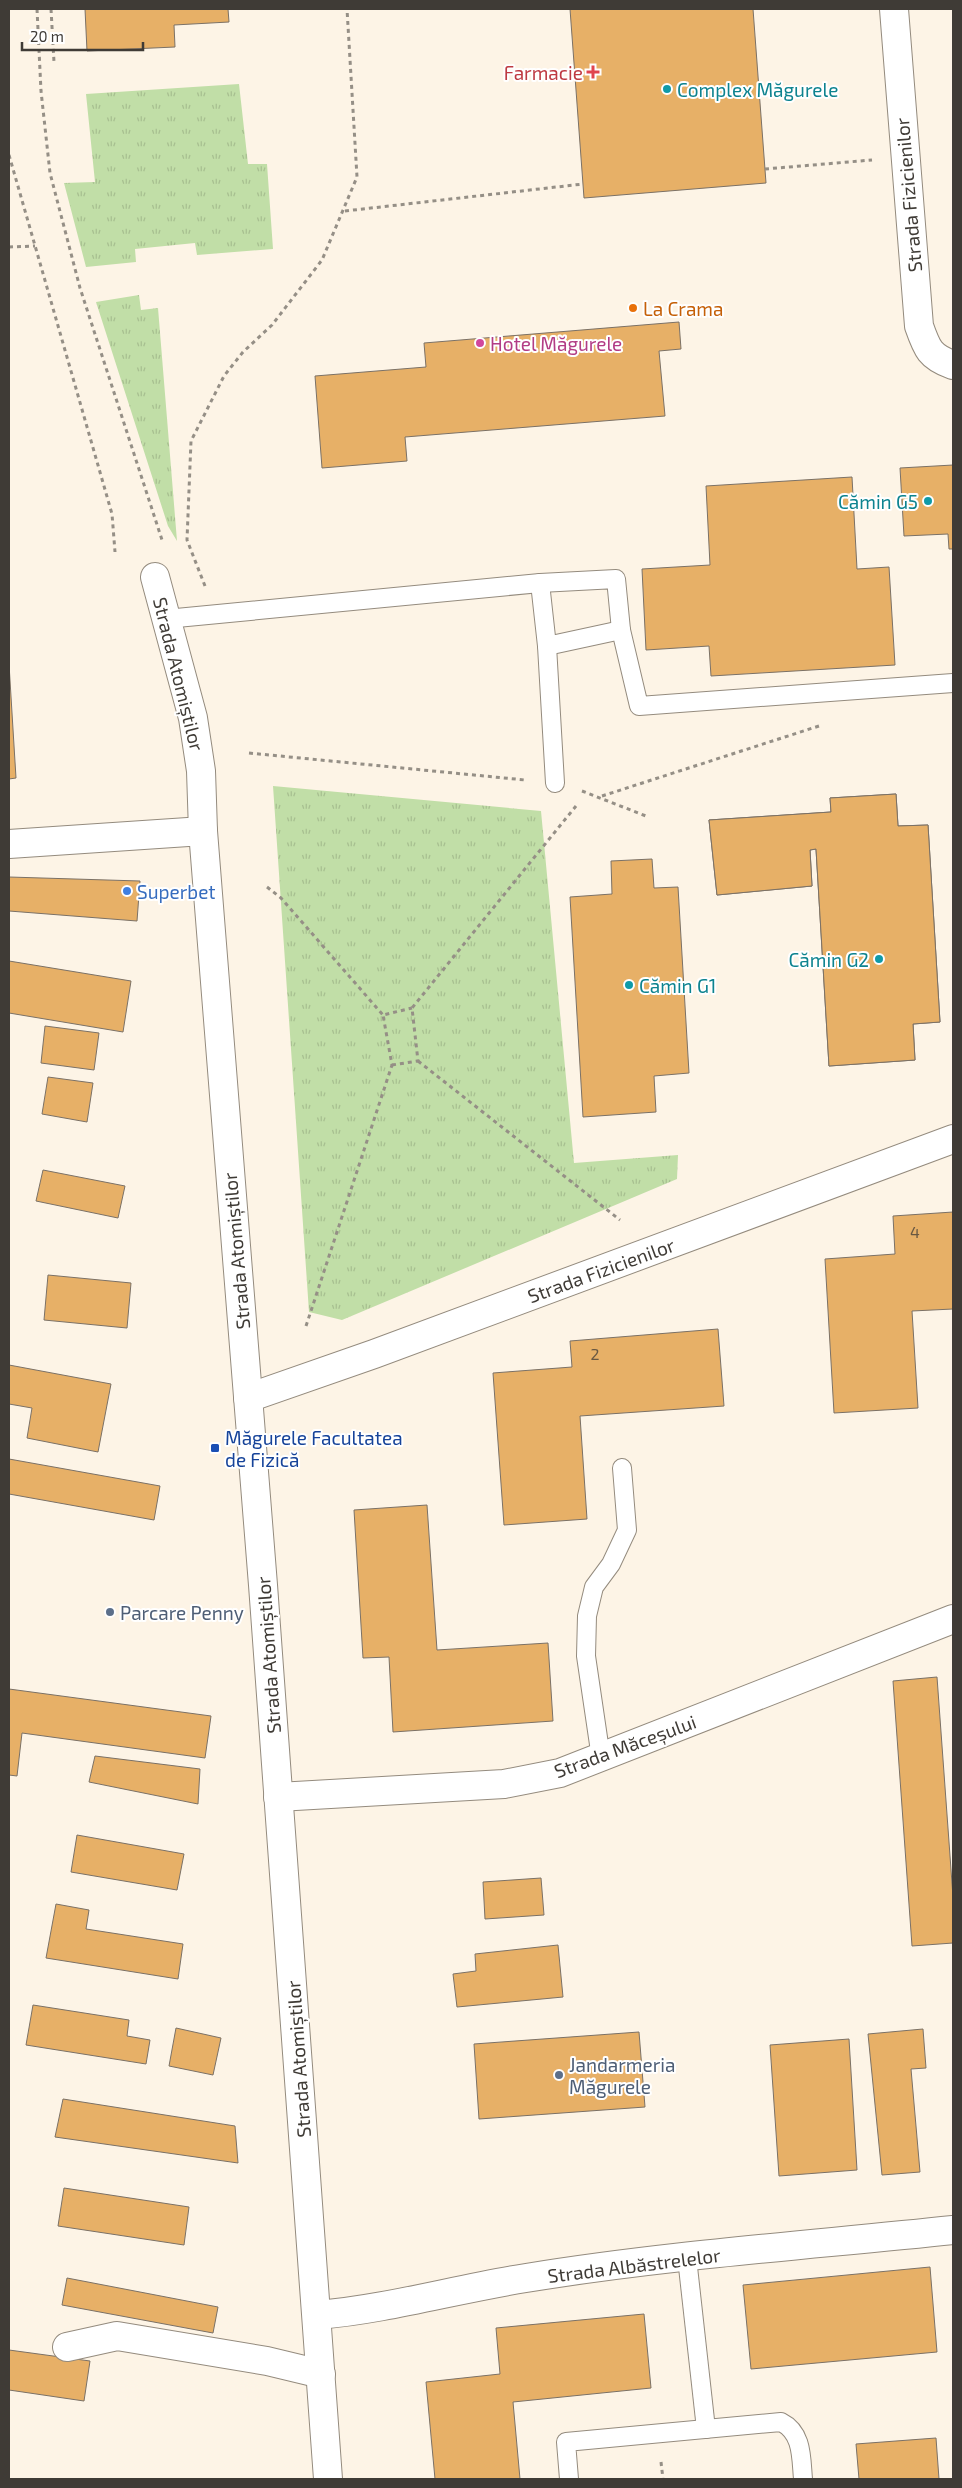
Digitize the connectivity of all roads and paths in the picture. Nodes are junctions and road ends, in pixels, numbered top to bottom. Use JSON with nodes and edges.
{"nodes":[{"id":1,"x":51,"y":9,"type":"edge"},
{"id":2,"x":347,"y":9,"type":"edge"},
{"id":3,"x":894,"y":9,"type":"edge"},
{"id":4,"x":54,"y":62,"type":"dead end"},
{"id":5,"x":9,"y":155,"type":"edge"},
{"id":6,"x":904,"y":157,"type":"junction"},
{"id":7,"x":765,"y":169,"type":"dead end"},
{"id":8,"x":583,"y":184,"type":"dead end"},
{"id":9,"x":345,"y":211,"type":"junction"},
{"id":10,"x":35,"y":246,"type":"junction"},
{"id":11,"x":9,"y":248,"type":"edge"},
{"id":12,"x":953,"y":365,"type":"edge"},
{"id":13,"x":114,"y":552,"type":"dead end"},
{"id":14,"x":155,"y":577,"type":"dead end"},
{"id":15,"x":540,"y":583,"type":"junction"},
{"id":16,"x":215,"y":615,"type":"junction"},
{"id":17,"x":166,"y":619,"type":"junction"},
{"id":18,"x":621,"y":630,"type":"junction"},
{"id":19,"x":547,"y":646,"type":"junction"},
{"id":20,"x":953,"y":683,"type":"edge"},
{"id":21,"x":829,"y":722,"type":"dead end"},
{"id":22,"x":249,"y":753,"type":"dead end"},
{"id":23,"x":555,"y":783,"type":"junction"},
{"id":24,"x":587,"y":792,"type":"junction"},
{"id":25,"x":602,"y":797,"type":"junction"},
{"id":26,"x":646,"y":816,"type":"dead end"},
{"id":27,"x":203,"y":831,"type":"junction"},
{"id":28,"x":9,"y":844,"type":"edge"},
{"id":29,"x":268,"y":887,"type":"dead end"},
{"id":30,"x":412,"y":1008,"type":"junction"},
{"id":31,"x":383,"y":1015,"type":"junction"},
{"id":32,"x":418,"y":1061,"type":"junction"},
{"id":33,"x":392,"y":1066,"type":"junction"},
{"id":34,"x":953,"y":1139,"type":"edge"},
{"id":35,"x":620,"y":1220,"type":"dead end"},
{"id":36,"x":306,"y":1326,"type":"dead end"},
{"id":37,"x":248,"y":1398,"type":"junction"},
{"id":38,"x":622,"y":1468,"type":"dead end"},
{"id":39,"x":953,"y":1618,"type":"edge"},
{"id":40,"x":601,"y":1758,"type":"junction"},
{"id":41,"x":278,"y":1796,"type":"junction"},
{"id":42,"x":953,"y":2230,"type":"edge"},
{"id":43,"x":687,"y":2258,"type":"junction"},
{"id":44,"x":318,"y":2315,"type":"junction"},
{"id":45,"x":67,"y":2348,"type":"dead end"},
{"id":46,"x":321,"y":2374,"type":"junction"},
{"id":47,"x":706,"y":2429,"type":"junction"},
{"id":48,"x":328,"y":2479,"type":"edge"},
{"id":49,"x":569,"y":2479,"type":"edge"},
{"id":50,"x":803,"y":2479,"type":"edge"}],
"edges":[{"from":1,"to":4,"type":"path"},
{"from":2,"to":9,"type":"path"},
{"from":3,"to":6,"type":"street","name":"Strada Fizicienilor"},
{"from":5,"to":10,"type":"path"},
{"from":6,"to":7,"type":"path"},
{"from":6,"to":12,"type":"street","name":"Strada Fizicienilor"},
{"from":8,"to":9,"type":"path"},
{"from":9,"to":16,"type":"path"},
{"from":10,"to":11,"type":"path"},
{"from":10,"to":13,"type":"path"},
{"from":14,"to":17,"type":"street","name":"Strada Atomiștilor"},
{"from":15,"to":16,"type":"lane"},
{"from":15,"to":18,"type":"lane"},
{"from":15,"to":19,"type":"lane"},
{"from":16,"to":17,"type":"lane"},
{"from":17,"to":27,"type":"street","name":"Strada Atomiștilor"},
{"from":18,"to":19,"type":"lane"},
{"from":18,"to":20,"type":"lane"},
{"from":19,"to":23,"type":"lane"},
{"from":21,"to":25,"type":"path"},
{"from":22,"to":23,"type":"path"},
{"from":23,"to":24,"type":"path"},
{"from":24,"to":25,"type":"path"},
{"from":24,"to":30,"type":"path"},
{"from":25,"to":26,"type":"path"},
{"from":27,"to":28,"type":"street"},
{"from":27,"to":37,"type":"street","name":"Strada Atomiștilor"},
{"from":29,"to":31,"type":"path"},
{"from":30,"to":31,"type":"path"},
{"from":30,"to":32,"type":"path"},
{"from":31,"to":33,"type":"path"},
{"from":32,"to":33,"type":"path"},
{"from":32,"to":35,"type":"path"},
{"from":33,"to":36,"type":"path"},
{"from":34,"to":37,"type":"street","name":"Strada Fizicienilor"},
{"from":37,"to":41,"type":"street","name":"Strada Atomiștilor"},
{"from":38,"to":40,"type":"lane"},
{"from":39,"to":40,"type":"street","name":"Strada Măceșului"},
{"from":40,"to":41,"type":"street","name":"Strada Măceșului"},
{"from":41,"to":44,"type":"street","name":"Strada Atomiștilor"},
{"from":42,"to":43,"type":"street","name":"Strada Albăstrelelor"},
{"from":43,"to":44,"type":"street","name":"Strada Albăstrelelor"},
{"from":43,"to":47,"type":"lane"},
{"from":44,"to":46,"type":"street","name":"Strada Atomiștilor"},
{"from":45,"to":46,"type":"street"},
{"from":46,"to":48,"type":"street","name":"Strada Atomiștilor"},
{"from":47,"to":49,"type":"lane"},
{"from":47,"to":50,"type":"lane"}]}
